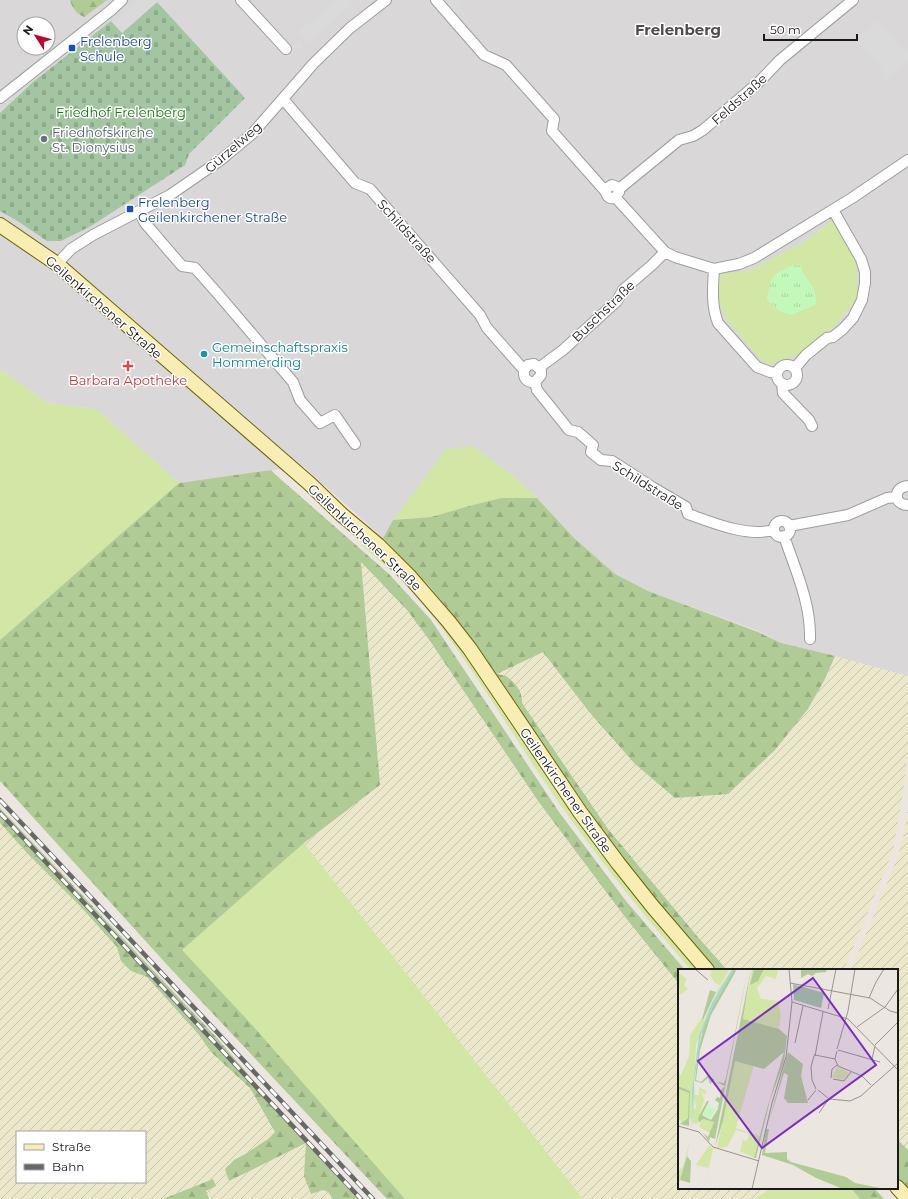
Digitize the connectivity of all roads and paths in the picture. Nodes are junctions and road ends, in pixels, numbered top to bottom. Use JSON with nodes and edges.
{"nodes":[{"id":1,"x":122,"y":0,"type":"edge"},
{"id":2,"x":241,"y":0,"type":"edge"},
{"id":3,"x":386,"y":0,"type":"edge"},
{"id":4,"x":436,"y":0,"type":"edge"},
{"id":5,"x":852,"y":0,"type":"edge"},
{"id":6,"x":286,"y":49,"type":"dead end"},
{"id":7,"x":0,"y":98,"type":"edge"},
{"id":8,"x":283,"y":99,"type":"junction"},
{"id":9,"x":908,"y":160,"type":"edge"},
{"id":10,"x":617,"y":193,"type":"junction"},
{"id":11,"x":833,"y":210,"type":"junction"},
{"id":12,"x":139,"y":211,"type":"junction"},
{"id":13,"x":0,"y":225,"type":"edge"},
{"id":14,"x":665,"y":252,"type":"junction"},
{"id":15,"x":56,"y":264,"type":"junction"},
{"id":16,"x":714,"y":269,"type":"junction"},
{"id":17,"x":540,"y":367,"type":"junction"},
{"id":18,"x":795,"y":368,"type":"junction"},
{"id":19,"x":524,"y":370,"type":"junction"},
{"id":20,"x":777,"y":373,"type":"junction"},
{"id":21,"x":536,"y":382,"type":"junction"},
{"id":22,"x":782,"y":384,"type":"junction"},
{"id":23,"x":812,"y":426,"type":"dead end"},
{"id":24,"x":355,"y":444,"type":"dead end"},
{"id":25,"x":908,"y":486,"type":"edge"},
{"id":26,"x":897,"y":497,"type":"junction"},
{"id":27,"x":908,"y":505,"type":"edge"},
{"id":28,"x":789,"y":526,"type":"junction"},
{"id":29,"x":774,"y":530,"type":"junction"},
{"id":30,"x":784,"y":536,"type":"junction"},
{"id":31,"x":810,"y":639,"type":"dead end"},
{"id":32,"x":707,"y":969,"type":"edge"},
{"id":33,"x":898,"y":1188,"type":"edge"},
{"id":34,"x":908,"y":1199,"type":"edge"}],
"edges":[{"from":1,"to":7,"type":"street"},
{"from":2,"to":6,"type":"street"},
{"from":3,"to":8,"type":"street","name":"Gürzelweg"},
{"from":4,"to":10,"type":"street"},
{"from":5,"to":10,"type":"street","name":"Feldstraße"},
{"from":8,"to":12,"type":"street","name":"Gürzelweg"},
{"from":8,"to":19,"type":"street","name":"Schildstraße"},
{"from":9,"to":11,"type":"street"},
{"from":10,"to":14,"type":"street"},
{"from":11,"to":16,"type":"street"},
{"from":11,"to":18,"type":"street"},
{"from":12,"to":15,"type":"street","name":"Gürzelweg"},
{"from":12,"to":24,"type":"street"},
{"from":13,"to":15,"type":"main road","name":"Geilenkirchener Straße"},
{"from":14,"to":16,"type":"street"},
{"from":14,"to":17,"type":"street","name":"Buschstraße"},
{"from":15,"to":32,"type":"main road","name":"Geilenkirchener Straße"},
{"from":16,"to":20,"type":"street"},
{"from":17,"to":19,"type":"street"},
{"from":17,"to":21,"type":"street"},
{"from":18,"to":20,"type":"street"},
{"from":18,"to":22,"type":"street"},
{"from":19,"to":21,"type":"street","name":"Schildstraße"},
{"from":20,"to":22,"type":"street"},
{"from":21,"to":29,"type":"street","name":"Schildstraße"},
{"from":22,"to":23,"type":"street"},
{"from":25,"to":26,"type":"street"},
{"from":26,"to":27,"type":"street"},
{"from":26,"to":28,"type":"street","name":"Schildstraße"},
{"from":28,"to":29,"type":"street","name":"Schildstraße"},
{"from":28,"to":30,"type":"street"},
{"from":29,"to":30,"type":"street"},
{"from":30,"to":31,"type":"street"},
{"from":33,"to":34,"type":"main road"}]}
